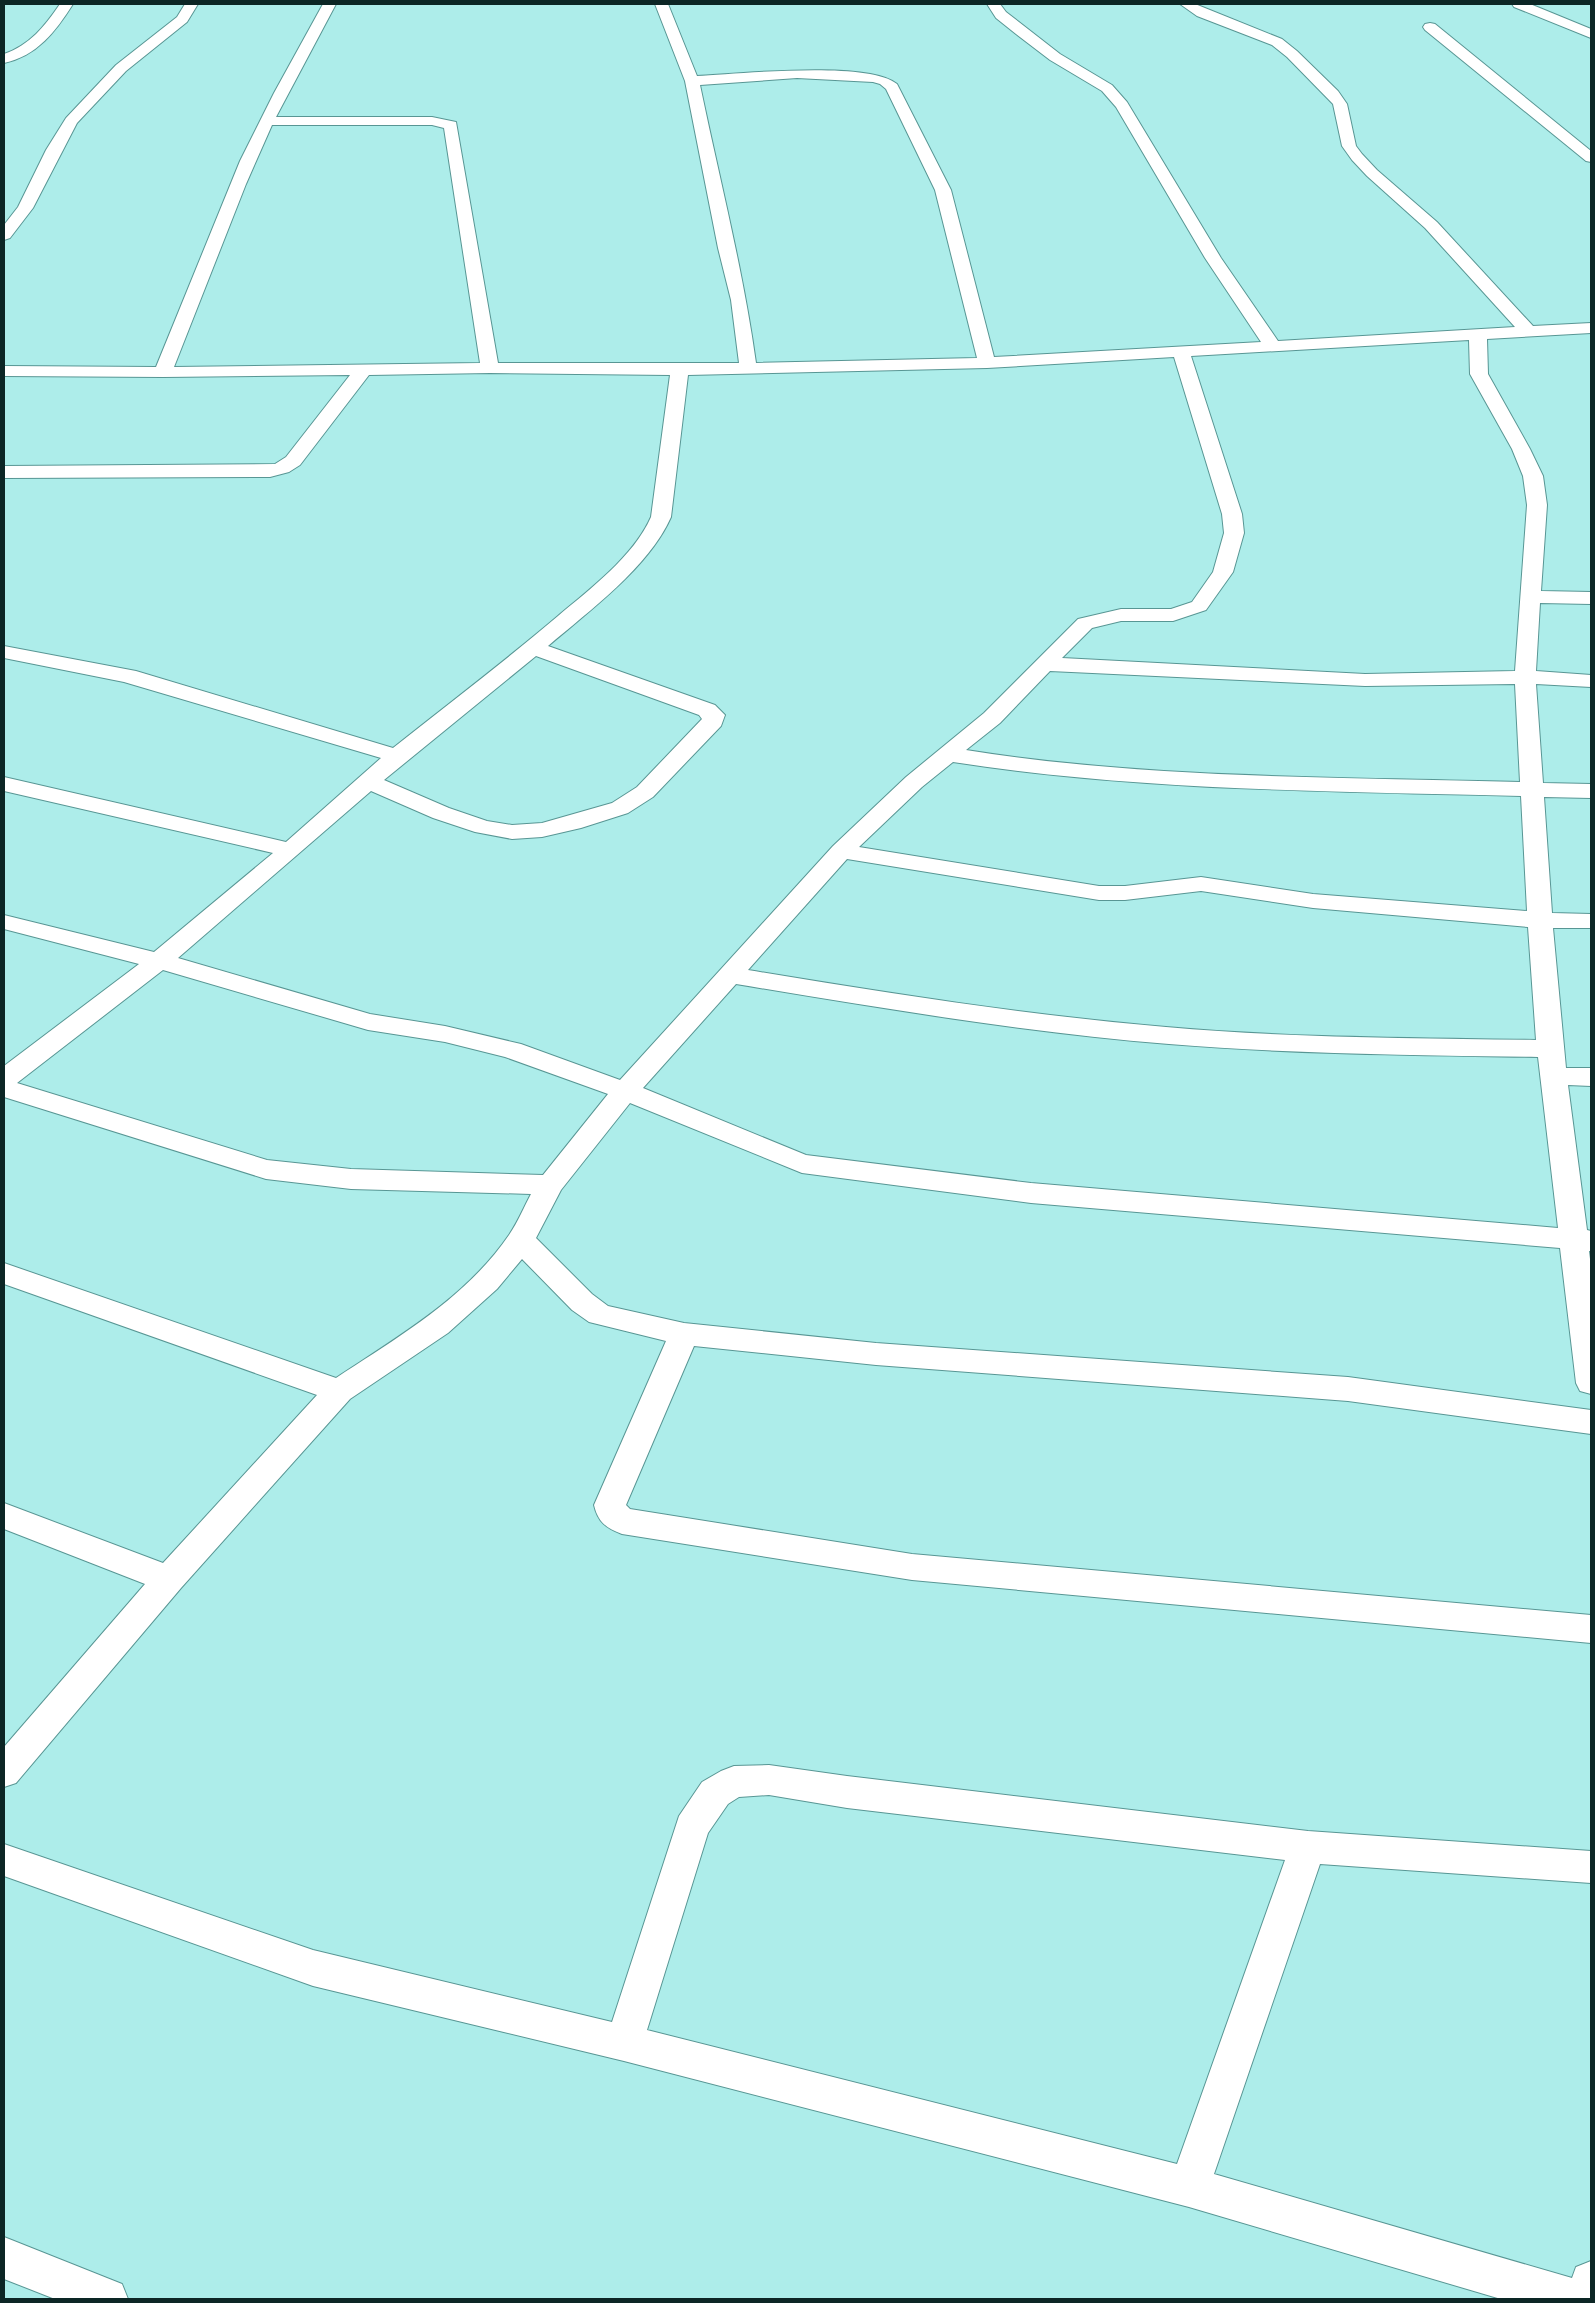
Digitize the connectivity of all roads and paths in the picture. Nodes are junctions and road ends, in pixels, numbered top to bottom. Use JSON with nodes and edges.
{"nodes":[{"id":1,"x":66,"y":4,"type":"edge"},
{"id":2,"x":191,"y":4,"type":"edge"},
{"id":3,"x":329,"y":4,"type":"edge"},
{"id":4,"x":661,"y":4,"type":"edge"},
{"id":5,"x":993,"y":4,"type":"edge"},
{"id":6,"x":1186,"y":4,"type":"edge"},
{"id":7,"x":1519,"y":4,"type":"edge"},
{"id":8,"x":1430,"y":27,"type":"dead end"},
{"id":9,"x":1591,"y":34,"type":"edge"},
{"id":10,"x":4,"y":59,"type":"edge"},
{"id":11,"x":692,"y":81,"type":"junction"},
{"id":12,"x":268,"y":120,"type":"junction"},
{"id":13,"x":1591,"y":158,"type":"edge"},
{"id":14,"x":4,"y":235,"type":"edge"},
{"id":15,"x":1591,"y":328,"type":"edge"},
{"id":16,"x":1528,"y":331,"type":"junction"},
{"id":17,"x":1478,"y":334,"type":"junction"},
{"id":18,"x":1273,"y":346,"type":"junction"},
{"id":19,"x":1180,"y":352,"type":"junction"},
{"id":20,"x":987,"y":363,"type":"junction"},
{"id":21,"x":490,"y":368,"type":"junction"},
{"id":22,"x":748,"y":368,"type":"junction"},
{"id":23,"x":364,"y":370,"type":"junction"},
{"id":24,"x":680,"y":370,"type":"junction"},
{"id":25,"x":4,"y":371,"type":"edge"},
{"id":26,"x":163,"y":372,"type":"junction"},
{"id":27,"x":4,"y":472,"type":"edge"},
{"id":28,"x":1531,"y":597,"type":"junction"},
{"id":29,"x":1591,"y":598,"type":"edge"},
{"id":30,"x":533,"y":648,"type":"junction"},
{"id":31,"x":4,"y":652,"type":"edge"},
{"id":32,"x":1046,"y":664,"type":"junction"},
{"id":33,"x":1525,"y":677,"type":"junction"},
{"id":34,"x":1591,"y":681,"type":"edge"},
{"id":35,"x":948,"y":754,"type":"junction"},
{"id":36,"x":397,"y":756,"type":"junction"},
{"id":37,"x":368,"y":782,"type":"junction"},
{"id":38,"x":4,"y":784,"type":"edge"},
{"id":39,"x":1532,"y":790,"type":"junction"},
{"id":40,"x":1591,"y":792,"type":"edge"},
{"id":41,"x":291,"y":850,"type":"junction"},
{"id":42,"x":841,"y":851,"type":"junction"},
{"id":43,"x":1540,"y":920,"type":"junction"},
{"id":44,"x":1591,"y":921,"type":"edge"},
{"id":45,"x":4,"y":922,"type":"edge"},
{"id":46,"x":159,"y":961,"type":"junction"},
{"id":47,"x":730,"y":975,"type":"junction"},
{"id":48,"x":1550,"y":1049,"type":"junction"},
{"id":49,"x":1553,"y":1076,"type":"junction"},
{"id":50,"x":1591,"y":1077,"type":"edge"},
{"id":51,"x":4,"y":1079,"type":"edge"},
{"id":52,"x":4,"y":1088,"type":"edge"},
{"id":53,"x":625,"y":1091,"type":"junction"},
{"id":54,"x":550,"y":1185,"type":"junction"},
{"id":55,"x":521,"y":1240,"type":"junction"},
{"id":56,"x":1582,"y":1240,"type":"edge"},
{"id":57,"x":4,"y":1273,"type":"edge"},
{"id":58,"x":684,"y":1334,"type":"junction"},
{"id":59,"x":1591,"y":1383,"type":"edge"},
{"id":60,"x":339,"y":1390,"type":"junction"},
{"id":61,"x":1591,"y":1422,"type":"edge"},
{"id":62,"x":4,"y":1516,"type":"edge"},
{"id":63,"x":169,"y":1579,"type":"junction"},
{"id":64,"x":1591,"y":1629,"type":"edge"},
{"id":65,"x":4,"y":1772,"type":"edge"},
{"id":66,"x":1308,"y":1846,"type":"junction"},
{"id":67,"x":4,"y":1860,"type":"edge"},
{"id":68,"x":1591,"y":1867,"type":"edge"},
{"id":69,"x":624,"y":2043,"type":"junction"},
{"id":70,"x":1189,"y":2188,"type":"junction"},
{"id":71,"x":4,"y":2258,"type":"edge"},
{"id":72,"x":1591,"y":2282,"type":"edge"},
{"id":73,"x":106,"y":2299,"type":"edge"},
{"id":74,"x":1571,"y":2299,"type":"edge"},
{"id":75,"x":1588,"y":2299,"type":"edge"}],
"edges":[{"from":1,"to":10,"type":"street"},
{"from":2,"to":14,"type":"street"},
{"from":3,"to":12,"type":"street"},
{"from":4,"to":11,"type":"street"},
{"from":5,"to":18,"type":"street"},
{"from":6,"to":16,"type":"street"},
{"from":7,"to":9,"type":"street"},
{"from":8,"to":13,"type":"street"},
{"from":11,"to":20,"type":"street"},
{"from":11,"to":22,"type":"street"},
{"from":12,"to":21,"type":"street"},
{"from":12,"to":26,"type":"street"},
{"from":15,"to":16,"type":"street"},
{"from":16,"to":17,"type":"street"},
{"from":17,"to":18,"type":"street"},
{"from":17,"to":28,"type":"street"},
{"from":18,"to":19,"type":"street"},
{"from":19,"to":20,"type":"street"},
{"from":19,"to":32,"type":"street"},
{"from":20,"to":22,"type":"street"},
{"from":21,"to":23,"type":"street"},
{"from":21,"to":24,"type":"street"},
{"from":22,"to":24,"type":"street"},
{"from":23,"to":26,"type":"street"},
{"from":23,"to":27,"type":"street"},
{"from":24,"to":30,"type":"street"},
{"from":25,"to":26,"type":"street"},
{"from":28,"to":29,"type":"street"},
{"from":28,"to":33,"type":"street"},
{"from":30,"to":36,"type":"street"},
{"from":30,"to":37,"type":"street"},
{"from":31,"to":36,"type":"street"},
{"from":32,"to":33,"type":"street"},
{"from":32,"to":35,"type":"street"},
{"from":33,"to":34,"type":"street"},
{"from":33,"to":39,"type":"street"},
{"from":35,"to":39,"type":"street"},
{"from":35,"to":42,"type":"street"},
{"from":36,"to":37,"type":"street"},
{"from":37,"to":41,"type":"street"},
{"from":38,"to":41,"type":"street"},
{"from":39,"to":40,"type":"street"},
{"from":39,"to":43,"type":"street"},
{"from":41,"to":46,"type":"street"},
{"from":42,"to":43,"type":"street"},
{"from":42,"to":47,"type":"street"},
{"from":43,"to":44,"type":"street"},
{"from":43,"to":48,"type":"street"},
{"from":45,"to":46,"type":"street"},
{"from":46,"to":51,"type":"street"},
{"from":46,"to":53,"type":"street"},
{"from":47,"to":48,"type":"street"},
{"from":47,"to":53,"type":"street"},
{"from":48,"to":49,"type":"street"},
{"from":49,"to":50,"type":"street"},
{"from":49,"to":56,"type":"street"},
{"from":52,"to":54,"type":"street"},
{"from":53,"to":54,"type":"street"},
{"from":53,"to":56,"type":"street"},
{"from":54,"to":55,"type":"street"},
{"from":55,"to":58,"type":"street"},
{"from":55,"to":60,"type":"street"},
{"from":56,"to":59,"type":"street"},
{"from":57,"to":60,"type":"street"},
{"from":58,"to":61,"type":"street"},
{"from":58,"to":64,"type":"street"},
{"from":60,"to":63,"type":"street"},
{"from":62,"to":63,"type":"street"},
{"from":63,"to":65,"type":"street"},
{"from":66,"to":68,"type":"street"},
{"from":66,"to":69,"type":"street"},
{"from":66,"to":70,"type":"street"},
{"from":67,"to":69,"type":"street"},
{"from":69,"to":70,"type":"street"},
{"from":70,"to":74,"type":"street"},
{"from":71,"to":73,"type":"street"},
{"from":72,"to":75,"type":"street"}]}
